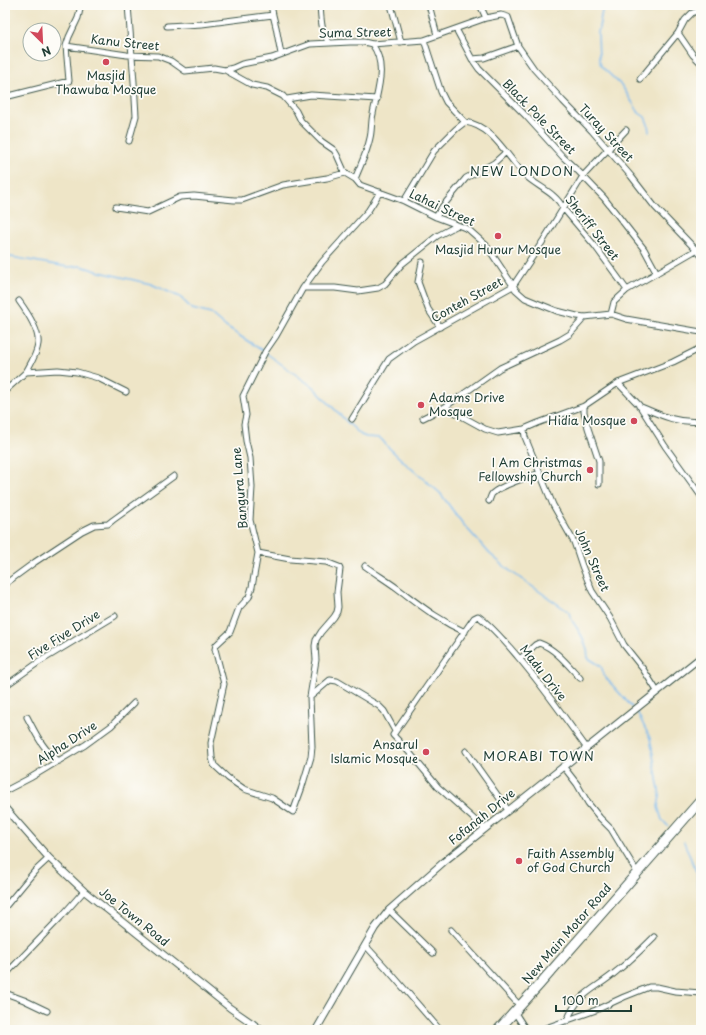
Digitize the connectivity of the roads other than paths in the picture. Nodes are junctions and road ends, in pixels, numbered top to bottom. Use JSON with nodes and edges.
{"nodes":[{"id":1,"x":81,"y":5,"type":"edge"},
{"id":2,"x":128,"y":5,"type":"edge"},
{"id":3,"x":271,"y":5,"type":"edge"},
{"id":4,"x":320,"y":5,"type":"edge"},
{"id":5,"x":391,"y":5,"type":"edge"},
{"id":6,"x":429,"y":5,"type":"edge"},
{"id":7,"x":480,"y":5,"type":"edge"},
{"id":8,"x":701,"y":10,"type":"edge"},
{"id":9,"x":273,"y":15,"type":"junction"},
{"id":10,"x":508,"y":17,"type":"joint"},
{"id":11,"x":486,"y":18,"type":"junction"},
{"id":12,"x":167,"y":26,"type":"dead end"},
{"id":13,"x":456,"y":29,"type":"junction"},
{"id":14,"x":678,"y":33,"type":"junction"},
{"id":15,"x":437,"y":35,"type":"junction"},
{"id":16,"x":424,"y":40,"type":"junction"},
{"id":17,"x":329,"y":42,"type":"junction"},
{"id":18,"x":401,"y":42,"type":"junction"},
{"id":19,"x":372,"y":44,"type":"junction"},
{"id":20,"x":66,"y":46,"type":"junction"},
{"id":21,"x":518,"y":46,"type":"junction"},
{"id":22,"x":281,"y":54,"type":"junction"},
{"id":23,"x":132,"y":55,"type":"junction"},
{"id":24,"x":272,"y":58,"type":"joint"},
{"id":25,"x":472,"y":59,"type":"junction"},
{"id":26,"x":701,"y":63,"type":"edge"},
{"id":27,"x":225,"y":70,"type":"junction"},
{"id":28,"x":640,"y":79,"type":"dead end"},
{"id":29,"x":5,"y":97,"type":"edge"},
{"id":30,"x":287,"y":99,"type":"junction"},
{"id":31,"x":377,"y":99,"type":"junction"},
{"id":32,"x":466,"y":122,"type":"junction"},
{"id":33,"x":626,"y":130,"type":"dead end"},
{"id":34,"x":129,"y":141,"type":"dead end"},
{"id":35,"x":608,"y":150,"type":"junction"},
{"id":36,"x":506,"y":152,"type":"junction"},
{"id":37,"x":345,"y":173,"type":"junction"},
{"id":38,"x":583,"y":176,"type":"junction"},
{"id":39,"x":355,"y":179,"type":"junction"},
{"id":40,"x":380,"y":192,"type":"junction"},
{"id":41,"x":404,"y":201,"type":"junction"},
{"id":42,"x":116,"y":207,"type":"dead end"},
{"id":43,"x":563,"y":208,"type":"junction"},
{"id":44,"x":436,"y":217,"type":"junction"},
{"id":45,"x":456,"y":226,"type":"junction"},
{"id":46,"x":701,"y":246,"type":"edge"},
{"id":47,"x":696,"y":250,"type":"junction"},
{"id":48,"x":701,"y":255,"type":"edge"},
{"id":49,"x":422,"y":262,"type":"dead end"},
{"id":50,"x":657,"y":273,"type":"junction"},
{"id":51,"x":513,"y":286,"type":"junction"},
{"id":52,"x":303,"y":288,"type":"junction"},
{"id":53,"x":627,"y":290,"type":"junction"},
{"id":54,"x":20,"y":301,"type":"dead end"},
{"id":55,"x":611,"y":314,"type":"junction"},
{"id":56,"x":585,"y":317,"type":"junction"},
{"id":57,"x":440,"y":327,"type":"junction"},
{"id":58,"x":701,"y":332,"type":"edge"},
{"id":59,"x":701,"y":348,"type":"edge"},
{"id":60,"x":26,"y":372,"type":"junction"},
{"id":61,"x":618,"y":383,"type":"junction"},
{"id":62,"x":5,"y":391,"type":"edge"},
{"id":63,"x":126,"y":392,"type":"dead end"},
{"id":64,"x":639,"y":405,"type":"junction"},
{"id":65,"x":445,"y":406,"type":"junction"},
{"id":66,"x":584,"y":406,"type":"junction"},
{"id":67,"x":423,"y":418,"type":"dead end"},
{"id":68,"x":352,"y":419,"type":"dead end"},
{"id":69,"x":701,"y":421,"type":"edge"},
{"id":70,"x":524,"y":429,"type":"junction"},
{"id":71,"x":540,"y":473,"type":"junction"},
{"id":72,"x":174,"y":476,"type":"dead end"},
{"id":73,"x":599,"y":484,"type":"dead end"},
{"id":74,"x":701,"y":496,"type":"edge"},
{"id":75,"x":489,"y":501,"type":"dead end"},
{"id":76,"x":258,"y":553,"type":"junction"},
{"id":77,"x":365,"y":566,"type":"dead end"},
{"id":78,"x":5,"y":584,"type":"edge"},
{"id":79,"x":114,"y":616,"type":"dead end"},
{"id":80,"x":465,"y":632,"type":"junction"},
{"id":81,"x":701,"y":657,"type":"edge"},
{"id":82,"x":520,"y":659,"type":"junction"},
{"id":83,"x":580,"y":678,"type":"dead end"},
{"id":84,"x":5,"y":686,"type":"edge"},
{"id":85,"x":657,"y":691,"type":"junction"},
{"id":86,"x":310,"y":696,"type":"junction"},
{"id":87,"x":134,"y":703,"type":"dead end"},
{"id":88,"x":27,"y":717,"type":"dead end"},
{"id":89,"x":395,"y":731,"type":"junction"},
{"id":90,"x":586,"y":747,"type":"junction"},
{"id":91,"x":466,"y":751,"type":"dead end"},
{"id":92,"x":59,"y":761,"type":"junction"},
{"id":93,"x":563,"y":766,"type":"junction"},
{"id":94,"x":5,"y":791,"type":"edge"},
{"id":95,"x":701,"y":800,"type":"edge"},
{"id":96,"x":5,"y":808,"type":"edge"},
{"id":97,"x":701,"y":808,"type":"edge"},
{"id":98,"x":508,"y":810,"type":"junction"},
{"id":99,"x":485,"y":829,"type":"junction"},
{"id":100,"x":49,"y":858,"type":"junction"},
{"id":101,"x":637,"y":872,"type":"junction"},
{"id":102,"x":84,"y":891,"type":"junction"},
{"id":103,"x":5,"y":907,"type":"edge"},
{"id":104,"x":389,"y":910,"type":"junction"},
{"id":105,"x":451,"y":930,"type":"dead end"},
{"id":106,"x":654,"y":937,"type":"dead end"},
{"id":107,"x":365,"y":946,"type":"junction"},
{"id":108,"x":433,"y":953,"type":"dead end"},
{"id":109,"x":5,"y":975,"type":"edge"},
{"id":110,"x":5,"y":993,"type":"edge"},
{"id":111,"x":701,"y":993,"type":"edge"},
{"id":112,"x":520,"y":1006,"type":"junction"},
{"id":113,"x":47,"y":1011,"type":"dead end"},
{"id":114,"x":517,"y":1016,"type":"junction"},
{"id":115,"x":567,"y":1021,"type":"junction"},
{"id":116,"x":253,"y":1023,"type":"junction"},
{"id":117,"x":242,"y":1030,"type":"edge"},
{"id":118,"x":262,"y":1030,"type":"edge"},
{"id":119,"x":316,"y":1030,"type":"edge"},
{"id":120,"x":440,"y":1030,"type":"edge"},
{"id":121,"x":498,"y":1030,"type":"edge"},
{"id":122,"x":504,"y":1030,"type":"edge"},
{"id":123,"x":526,"y":1030,"type":"edge"},
{"id":124,"x":540,"y":1030,"type":"edge"}],
"edges":[{"from":1,"to":20,"type":"street"},
{"from":2,"to":23,"type":"street"},
{"from":3,"to":9,"type":"street"},
{"from":4,"to":17,"type":"street"},
{"from":5,"to":18,"type":"street"},
{"from":6,"to":15,"type":"street"},
{"from":7,"to":11,"type":"street"},
{"from":8,"to":14,"type":"street"},
{"from":9,"to":12,"type":"street"},
{"from":9,"to":22,"type":"street"},
{"from":10,"to":11,"type":"street","name":"Suma Street"},
{"from":10,"to":21,"type":"street","name":"Turay Street"},
{"from":11,"to":13,"type":"street","name":"Suma Street"},
{"from":13,"to":15,"type":"street","name":"Suma Street"},
{"from":13,"to":25,"type":"street","name":"Black Pole Street"},
{"from":14,"to":26,"type":"street"},
{"from":14,"to":28,"type":"street"},
{"from":15,"to":16,"type":"street","name":"Suma Street"},
{"from":16,"to":18,"type":"street","name":"Suma Street"},
{"from":16,"to":32,"type":"street"},
{"from":17,"to":19,"type":"street","name":"Suma Street"},
{"from":17,"to":22,"type":"street","name":"Suma Street"},
{"from":18,"to":19,"type":"street","name":"Suma Street"},
{"from":19,"to":31,"type":"street"},
{"from":20,"to":23,"type":"street","name":"Kanu Street"},
{"from":20,"to":29,"type":"street"},
{"from":21,"to":25,"type":"street"},
{"from":21,"to":35,"type":"street","name":"Turay Street"},
{"from":22,"to":24,"type":"street","name":"Suma Street"},
{"from":23,"to":27,"type":"street","name":"Kanu Street"},
{"from":23,"to":34,"type":"street"},
{"from":24,"to":27,"type":"street","name":"Kanu Street"},
{"from":25,"to":38,"type":"street","name":"Black Pole Street"},
{"from":27,"to":30,"type":"street"},
{"from":30,"to":31,"type":"street"},
{"from":30,"to":37,"type":"street"},
{"from":31,"to":39,"type":"street"},
{"from":32,"to":36,"type":"street","name":"Sheriff Street"},
{"from":32,"to":41,"type":"street"},
{"from":33,"to":35,"type":"street","name":"Conteh Street"},
{"from":35,"to":38,"type":"street","name":"Conteh Street"},
{"from":35,"to":47,"type":"street","name":"Turay Street"},
{"from":36,"to":43,"type":"street","name":"Sheriff Street"},
{"from":36,"to":44,"type":"street"},
{"from":37,"to":39,"type":"street"},
{"from":37,"to":42,"type":"street"},
{"from":38,"to":43,"type":"street","name":"Conteh Street"},
{"from":38,"to":50,"type":"street","name":"Black Pole Street"},
{"from":39,"to":40,"type":"street","name":"Lahai Street"},
{"from":40,"to":41,"type":"street","name":"Lahai Street"},
{"from":40,"to":52,"type":"street","name":"Bangura Lane"},
{"from":41,"to":44,"type":"street","name":"Lahai Street"},
{"from":43,"to":51,"type":"street","name":"Conteh Street"},
{"from":43,"to":53,"type":"street","name":"Sheriff Street"},
{"from":44,"to":45,"type":"street","name":"Lahai Street"},
{"from":45,"to":51,"type":"street","name":"Lahai Street"},
{"from":45,"to":52,"type":"street"},
{"from":46,"to":47,"type":"street"},
{"from":47,"to":48,"type":"street","name":"Turay Street"},
{"from":47,"to":50,"type":"street"},
{"from":49,"to":57,"type":"street"},
{"from":50,"to":53,"type":"street"},
{"from":51,"to":56,"type":"street","name":"Lahai Street"},
{"from":51,"to":57,"type":"street","name":"Conteh Street"},
{"from":52,"to":76,"type":"street","name":"Bangura Lane"},
{"from":53,"to":55,"type":"street"},
{"from":54,"to":60,"type":"street"},
{"from":55,"to":56,"type":"street","name":"Lahai Street"},
{"from":55,"to":58,"type":"street","name":"Lahai Street"},
{"from":56,"to":65,"type":"street"},
{"from":57,"to":68,"type":"street","name":"Conteh Street"},
{"from":59,"to":61,"type":"street"},
{"from":60,"to":62,"type":"street"},
{"from":60,"to":63,"type":"street"},
{"from":61,"to":64,"type":"street"},
{"from":61,"to":66,"type":"street"},
{"from":64,"to":69,"type":"street"},
{"from":64,"to":74,"type":"street"},
{"from":65,"to":67,"type":"street"},
{"from":65,"to":70,"type":"street"},
{"from":66,"to":70,"type":"street"},
{"from":66,"to":73,"type":"street"},
{"from":70,"to":71,"type":"street","name":"John Street"},
{"from":71,"to":75,"type":"street"},
{"from":71,"to":85,"type":"street","name":"John Street"},
{"from":72,"to":78,"type":"street"},
{"from":76,"to":86,"type":"street"},
{"from":76,"to":86,"type":"street","name":"Bangura Lane"},
{"from":77,"to":80,"type":"street"},
{"from":79,"to":84,"type":"street","name":"Five Five Drive"},
{"from":80,"to":82,"type":"street","name":"Madu Drive"},
{"from":80,"to":89,"type":"street"},
{"from":81,"to":85,"type":"street","name":"Fofanah Drive"},
{"from":82,"to":83,"type":"street"},
{"from":82,"to":90,"type":"street","name":"Madu Drive"},
{"from":85,"to":90,"type":"street","name":"Fofanah Drive"},
{"from":86,"to":89,"type":"street"},
{"from":87,"to":92,"type":"street","name":"Alpha Drive"},
{"from":88,"to":92,"type":"street"},
{"from":89,"to":99,"type":"street"},
{"from":90,"to":93,"type":"street","name":"Fofanah Drive"},
{"from":91,"to":98,"type":"street"},
{"from":92,"to":94,"type":"street","name":"Alpha Drive"},
{"from":93,"to":98,"type":"street","name":"Fofanah Drive"},
{"from":93,"to":101,"type":"street"},
{"from":95,"to":101,"type":"highway","name":"New Main Motor Road"},
{"from":96,"to":100,"type":"street","name":"Joe Town Road"},
{"from":97,"to":114,"type":"highway","name":"New Main Motor Road"},
{"from":98,"to":99,"type":"street","name":"Fofanah Drive"},
{"from":99,"to":104,"type":"street","name":"Fofanah Drive"},
{"from":100,"to":102,"type":"street","name":"Joe Town Road"},
{"from":100,"to":103,"type":"street"},
{"from":101,"to":112,"type":"highway","name":"New Main Motor Road"},
{"from":102,"to":109,"type":"street"},
{"from":102,"to":116,"type":"street","name":"Joe Town Road"},
{"from":104,"to":107,"type":"street","name":"Fofanah Drive"},
{"from":104,"to":108,"type":"street"},
{"from":105,"to":112,"type":"street"},
{"from":106,"to":115,"type":"street"},
{"from":107,"to":119,"type":"street","name":"Fofanah Drive"},
{"from":107,"to":120,"type":"street"},
{"from":110,"to":113,"type":"street"},
{"from":111,"to":115,"type":"street"},
{"from":112,"to":121,"type":"highway","name":"New Main Motor Road"},
{"from":114,"to":122,"type":"highway","name":"New Main Motor Road"},
{"from":114,"to":123,"type":"street"},
{"from":115,"to":124,"type":"street"},
{"from":116,"to":117,"type":"street"},
{"from":116,"to":118,"type":"street","name":"Joe Town Road"}]}
